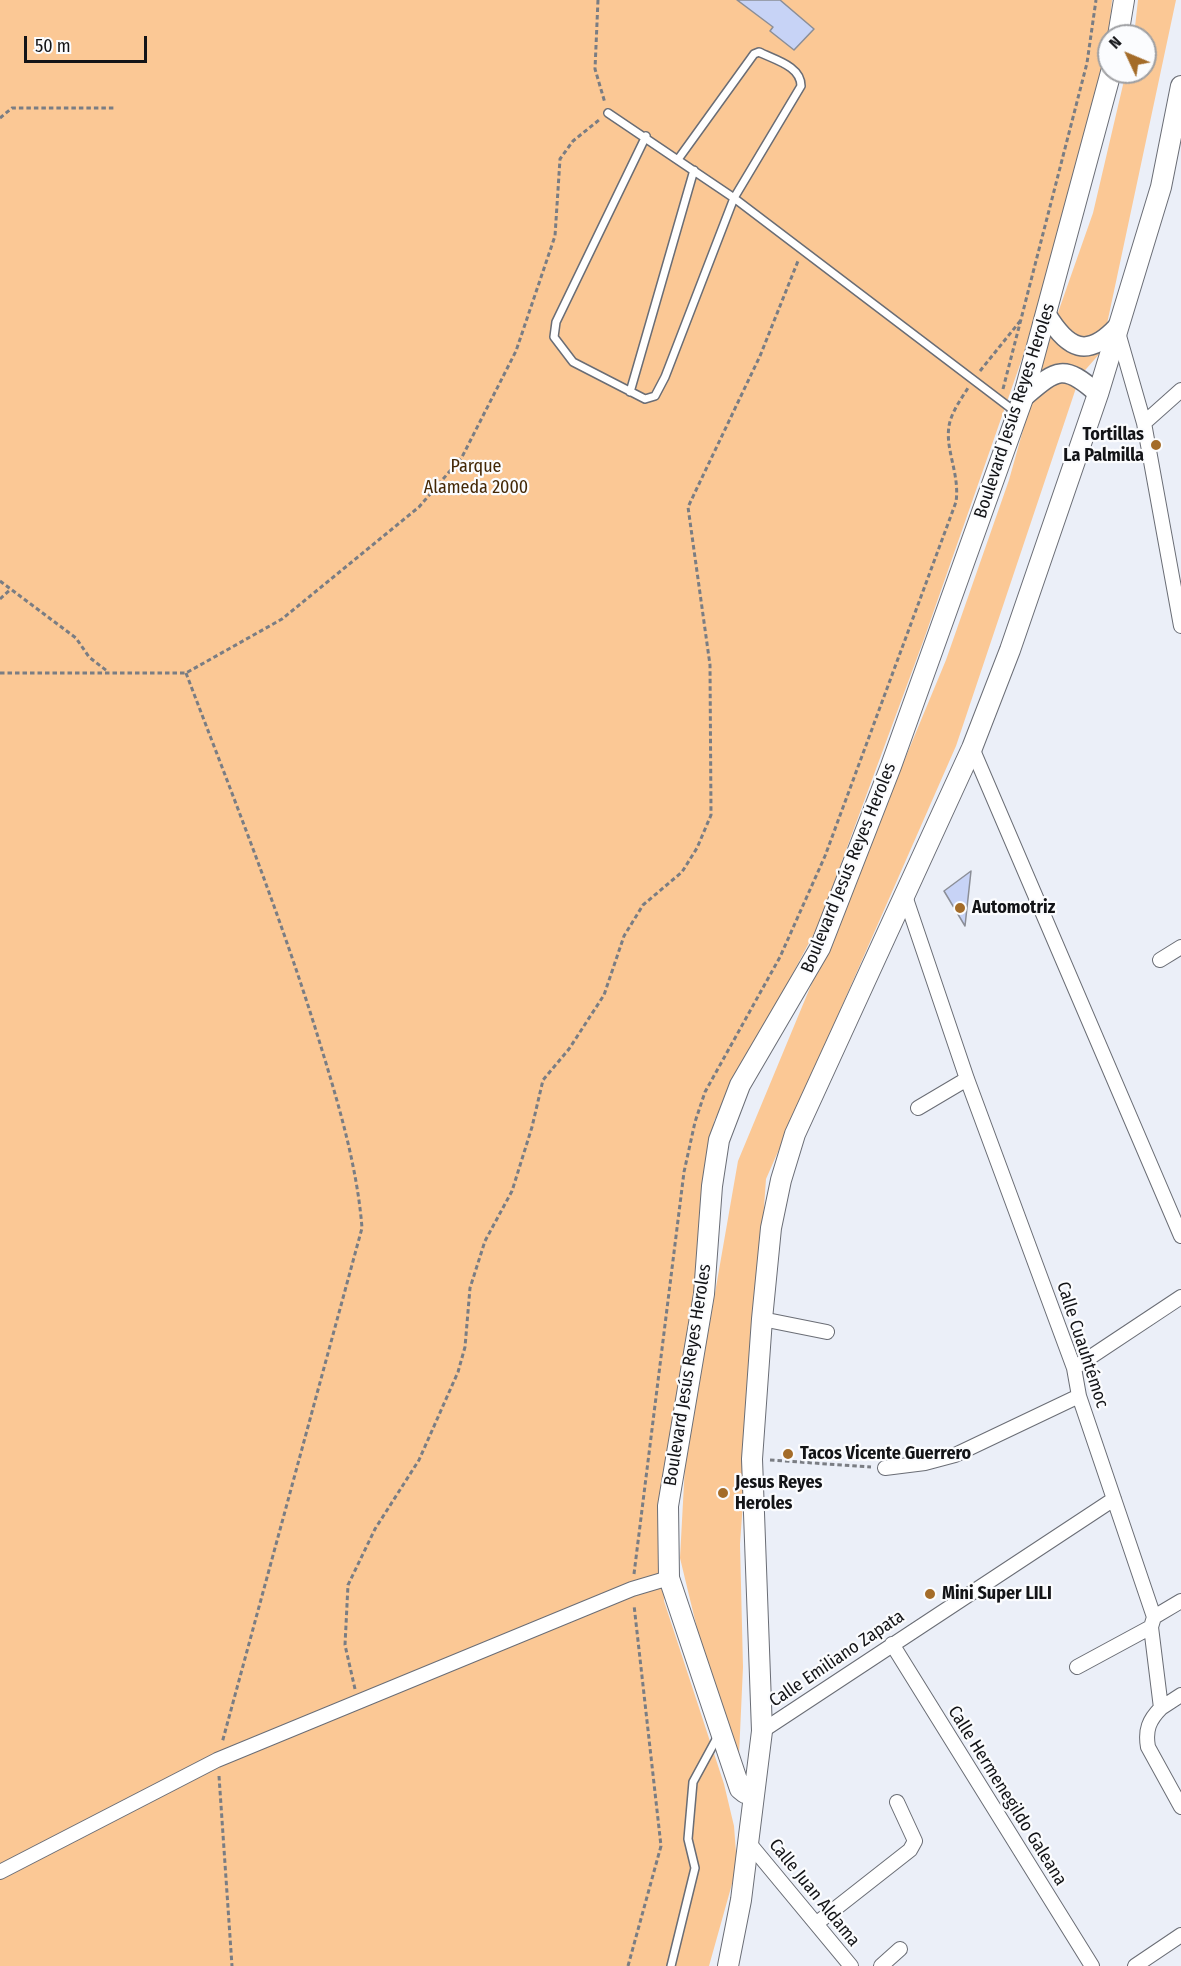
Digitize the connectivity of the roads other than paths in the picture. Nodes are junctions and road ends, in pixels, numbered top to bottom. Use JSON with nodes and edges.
{"nodes":[{"id":1,"x":1124,"y":0,"type":"edge"},
{"id":2,"x":1120,"y":24,"type":"edge"},
{"id":3,"x":1108,"y":84,"type":"edge"},
{"id":4,"x":1181,"y":86,"type":"edge"},
{"id":5,"x":608,"y":113,"type":"road end"},
{"id":6,"x":646,"y":136,"type":"junction"},
{"id":7,"x":679,"y":158,"type":"junction"},
{"id":8,"x":694,"y":170,"type":"junction"},
{"id":9,"x":734,"y":198,"type":"junction"},
{"id":10,"x":1047,"y":315,"type":"junction"},
{"id":11,"x":1117,"y":327,"type":"junction"},
{"id":12,"x":1181,"y":390,"type":"edge"},
{"id":13,"x":630,"y":392,"type":"junction"},
{"id":14,"x":1098,"y":394,"type":"junction"},
{"id":15,"x":1020,"y":406,"type":"junction"},
{"id":16,"x":1144,"y":423,"type":"junction"},
{"id":17,"x":1181,"y":626,"type":"edge"},
{"id":18,"x":972,"y":748,"type":"junction"},
{"id":19,"x":904,"y":893,"type":"junction"},
{"id":20,"x":1181,"y":947,"type":"edge"},
{"id":21,"x":1161,"y":960,"type":"dead end"},
{"id":22,"x":967,"y":1079,"type":"junction"},
{"id":23,"x":918,"y":1108,"type":"dead end"},
{"id":24,"x":1181,"y":1236,"type":"edge"},
{"id":25,"x":1181,"y":1297,"type":"edge"},
{"id":26,"x":762,"y":1319,"type":"junction"},
{"id":27,"x":827,"y":1332,"type":"dead end"},
{"id":28,"x":1074,"y":1368,"type":"junction"},
{"id":29,"x":1079,"y":1396,"type":"junction"},
{"id":30,"x":885,"y":1468,"type":"road end"},
{"id":31,"x":1114,"y":1499,"type":"junction"},
{"id":32,"x":669,"y":1578,"type":"junction"},
{"id":33,"x":1181,"y":1601,"type":"edge"},
{"id":34,"x":1152,"y":1622,"type":"junction"},
{"id":35,"x":892,"y":1644,"type":"junction"},
{"id":36,"x":1077,"y":1667,"type":"dead end"},
{"id":37,"x":1181,"y":1695,"type":"edge"},
{"id":38,"x":1161,"y":1708,"type":"junction"},
{"id":39,"x":722,"y":1730,"type":"junction"},
{"id":40,"x":762,"y":1731,"type":"junction"},
{"id":41,"x":753,"y":1794,"type":"junction"},
{"id":42,"x":897,"y":1802,"type":"dead end"},
{"id":43,"x":1181,"y":1807,"type":"edge"},
{"id":44,"x":749,"y":1843,"type":"junction"},
{"id":45,"x":0,"y":1872,"type":"edge"},
{"id":46,"x":817,"y":1923,"type":"junction"},
{"id":47,"x":1181,"y":1935,"type":"edge"},
{"id":48,"x":900,"y":1949,"type":"dead end"},
{"id":49,"x":671,"y":1966,"type":"edge"},
{"id":50,"x":728,"y":1966,"type":"edge"},
{"id":51,"x":851,"y":1966,"type":"edge"},
{"id":52,"x":881,"y":1966,"type":"edge"},
{"id":53,"x":1092,"y":1966,"type":"edge"},
{"id":54,"x":1135,"y":1966,"type":"edge"}],
"edges":[{"from":1,"to":2,"type":"main road"},
{"from":3,"to":10,"type":"main road","name":"Boulevard Jesús Reyes Heroles"},
{"from":4,"to":11,"type":"main road"},
{"from":5,"to":6,"type":"lane"},
{"from":6,"to":7,"type":"lane"},
{"from":6,"to":13,"type":"lane"},
{"from":7,"to":8,"type":"lane"},
{"from":7,"to":9,"type":"lane"},
{"from":8,"to":9,"type":"lane"},
{"from":8,"to":13,"type":"lane"},
{"from":9,"to":13,"type":"lane"},
{"from":9,"to":15,"type":"lane"},
{"from":10,"to":11,"type":"street"},
{"from":10,"to":15,"type":"main road","name":"Boulevard Jesús Reyes Heroles"},
{"from":11,"to":14,"type":"main road"},
{"from":11,"to":16,"type":"street"},
{"from":12,"to":16,"type":"street"},
{"from":14,"to":15,"type":"street"},
{"from":14,"to":18,"type":"main road"},
{"from":15,"to":32,"type":"main road","name":"Boulevard Jesús Reyes Heroles"},
{"from":16,"to":17,"type":"street"},
{"from":18,"to":19,"type":"main road"},
{"from":18,"to":24,"type":"street"},
{"from":19,"to":22,"type":"street","name":"Calle Cuauhtémoc"},
{"from":19,"to":26,"type":"main road"},
{"from":20,"to":21,"type":"street"},
{"from":22,"to":23,"type":"street"},
{"from":22,"to":28,"type":"street","name":"Calle Cuauhtémoc"},
{"from":25,"to":28,"type":"street"},
{"from":26,"to":27,"type":"street"},
{"from":26,"to":40,"type":"main road"},
{"from":28,"to":29,"type":"street","name":"Calle Cuauhtémoc"},
{"from":29,"to":30,"type":"street"},
{"from":29,"to":31,"type":"street","name":"Calle Cuauhtémoc"},
{"from":31,"to":34,"type":"street","name":"Calle Cuauhtémoc"},
{"from":31,"to":35,"type":"street","name":"Calle Emiliano Zapata"},
{"from":32,"to":39,"type":"main road","name":"Boulevard Jesús Reyes Heroles"},
{"from":32,"to":45,"type":"street"},
{"from":33,"to":34,"type":"street"},
{"from":34,"to":36,"type":"street"},
{"from":34,"to":38,"type":"street","name":"Calle Cuauhtémoc"},
{"from":35,"to":40,"type":"street","name":"Calle Emiliano Zapata"},
{"from":35,"to":53,"type":"street","name":"Calle Hermenegildo Galeana"},
{"from":37,"to":38,"type":"street"},
{"from":38,"to":43,"type":"street"},
{"from":39,"to":41,"type":"main road","name":"Boulevard Jesús Reyes Heroles"},
{"from":39,"to":49,"type":"lane"},
{"from":40,"to":41,"type":"main road"},
{"from":41,"to":44,"type":"main road"},
{"from":42,"to":46,"type":"street"},
{"from":44,"to":46,"type":"street","name":"Calle Juan Aldama"},
{"from":44,"to":50,"type":"main road"},
{"from":46,"to":51,"type":"street","name":"Calle Juan Aldama"},
{"from":47,"to":54,"type":"street"},
{"from":48,"to":52,"type":"street"}]}
